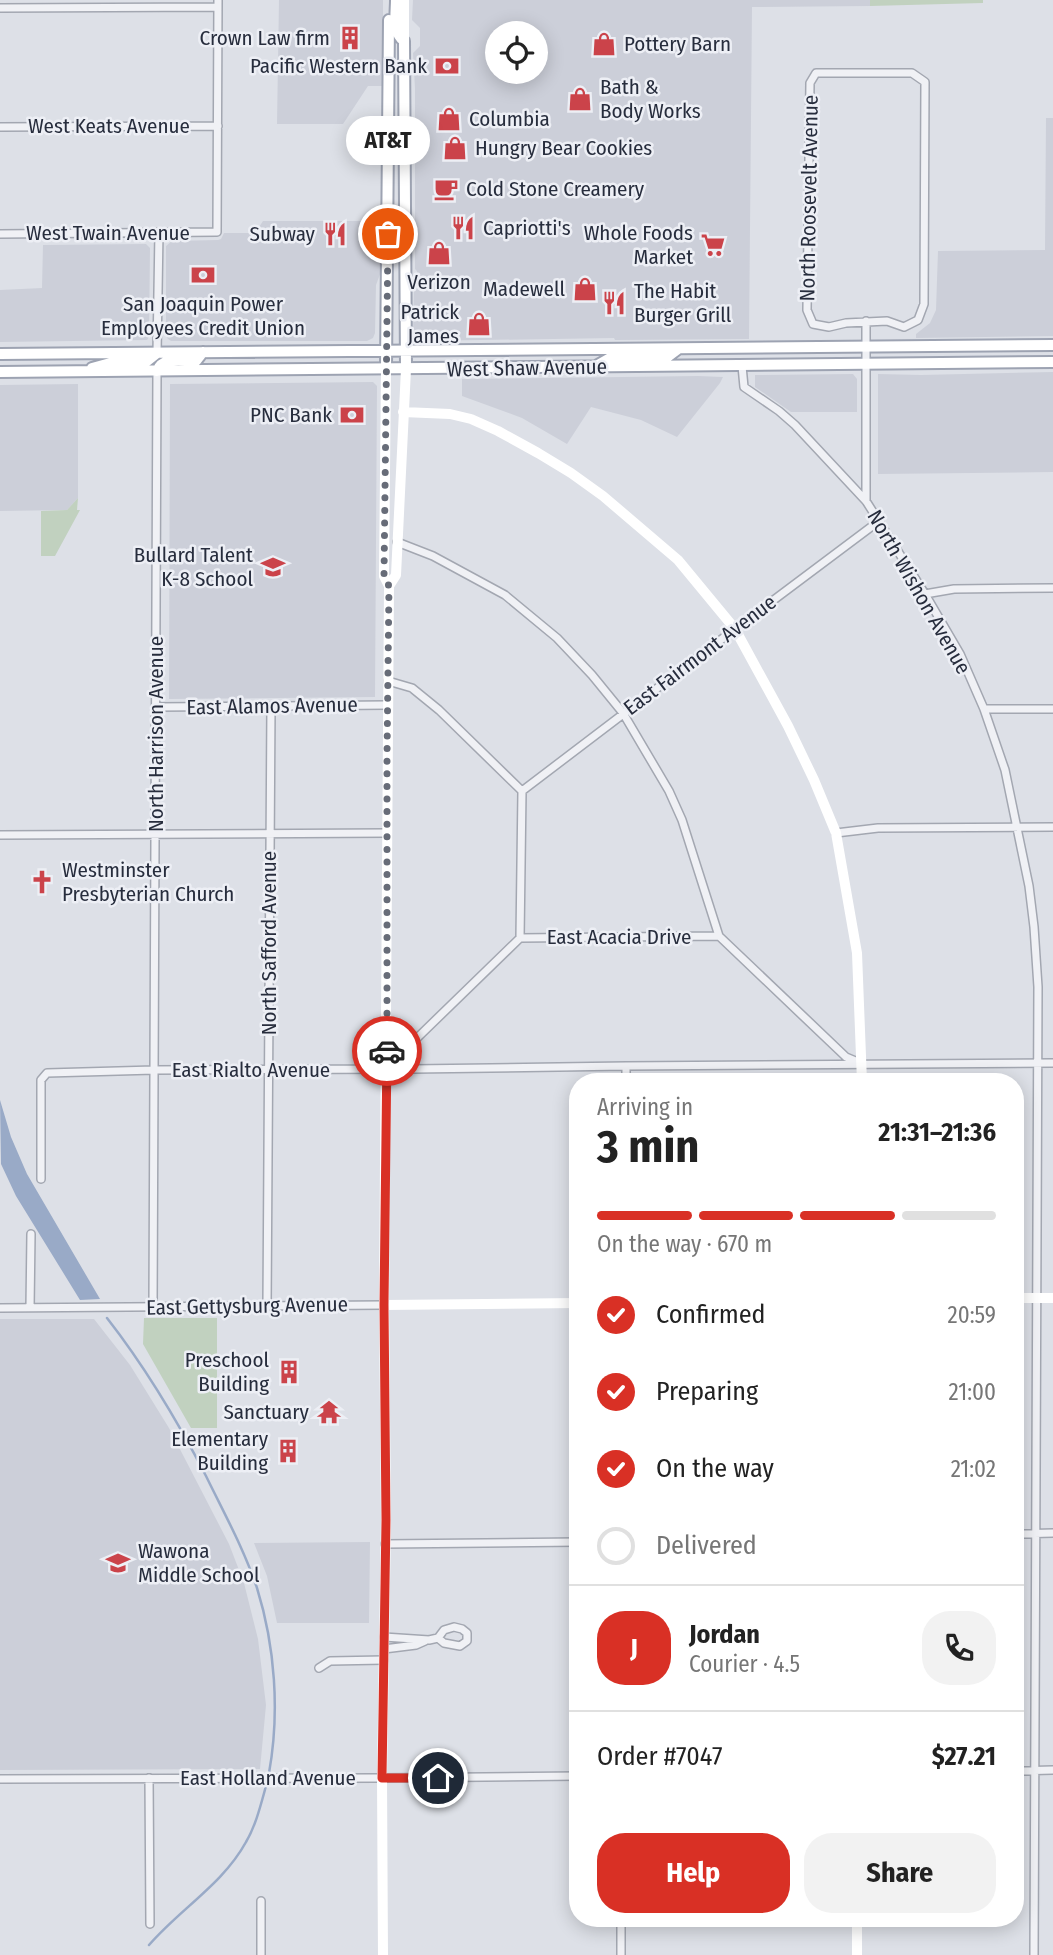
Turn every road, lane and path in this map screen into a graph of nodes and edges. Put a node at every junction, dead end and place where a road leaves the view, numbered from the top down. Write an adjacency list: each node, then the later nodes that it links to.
1 (389, 0): 15 (main road)
2 (396, 0): 6 (main road)
3 (404, 0): 6 (main road)
4 (218, 3): 5 (street); 7 (street)
5 (0, 8)
6 (404, 41): 16 (main road)
7 (218, 126): 8 (street, West Keats Avenue); 9 (street, West Twain Avenue)
8 (0, 127)
9 (159, 232): 10 (street, West Twain Avenue); 18 (street)
10 (0, 234)
11 (866, 321): 11 (street, North Roosevelt Avenue); 13 (street)
12 (1053, 345): 13 (main road, West Shaw Avenue)
13 (867, 347): 14 (main road, West Shaw Avenue); 21 (street)
14 (678, 349): 16 (main road, West Shaw Avenue); 23 (main road)
15 (387, 351): 16 (main road, West Shaw Avenue); 17 (main road, West Shaw Avenue); 24 (main road)
16 (406, 351): 25 (main road)
17 (203, 352): 18 (main road, West Shaw Avenue); 26 (main road)
18 (157, 353): 19 (main road, West Shaw Avenue); 28 (main road)
19 (0, 354)
20 (1053, 362): 21 (main road, West Shaw Avenue)
21 (866, 364): 22 (main road, West Shaw Avenue); 30 (street)
22 (742, 366): 23 (main road, West Shaw Avenue); 30 (street, North Wishon Avenue)
23 (593, 367): 25 (main road, West Shaw Avenue)
24 (386, 369): 25 (main road, West Shaw Avenue); 26 (main road, West Shaw Avenue); 33 (main road)
25 (406, 369): 29 (main road)
26 (157, 371): 28 (main road, West Shaw Avenue); 40 (street, North Harrison Avenue)
27 (0, 372): 28 (main road, West Shaw Avenue)
28 (79, 372)
29 (403, 412): 32 (main road); 36 (main road)
30 (866, 501): 31 (street, North Wishon Avenue)
31 (879, 522): 35 (street, North Wishon Avenue); 36 (street, East Fairmont Avenue)
32 (397, 542): 33 (main road); 43 (street)
33 (389, 586): 37 (main road)
34 (1053, 588): 35 (street)
35 (926, 594): 41 (street, North Wishon Avenue)
36 (735, 629): 43 (street, East Fairmont Avenue); 50 (main road)
37 (388, 681): 38 (main road); 44 (street)
38 (387, 705): 39 (street, East Alamos Avenue); 47 (main road)
39 (271, 706): 40 (street, East Alamos Avenue); 49 (street, North Safford Avenue)
40 (157, 707): 48 (street, North Harrison Avenue)
41 (984, 709): 42 (street); 45 (street, North Wishon Avenue)
42 (1053, 709)
43 (624, 713): 44 (street, East Fairmont Avenue); 52 (street)
44 (522, 791): 53 (street)
45 (1018, 827): 46 (street); 50 (street); 54 (street, North Wishon Avenue)
46 (1053, 827)
47 (387, 833): 49 (street); 59 (main road)
48 (155, 834): 49 (street); 51 (street); 61 (street, North Harrison Avenue)
49 (269, 834): 58 (street, North Safford Avenue)
50 (835, 834): 56 (main road)
51 (0, 835)
52 (719, 936): 53 (street, East Acacia Drive); 56 (street)
53 (520, 938): 60 (street)
54 (1038, 1063): 55 (street, East Rialto Avenue); 56 (street, East Rialto Avenue); 67 (street, North Wishon Avenue)
55 (1053, 1063)
56 (862, 1064): 57 (street, East Rialto Avenue); 63 (main road)
57 (626, 1066): 60 (street, East Rialto Avenue); 62 (street)
58 (268, 1069): 59 (street, East Rialto Avenue); 61 (street, East Rialto Avenue); 71 (street, North Safford Avenue)
59 (387, 1069): 60 (street, East Rialto Avenue); 70 (main road)
60 (413, 1069)
61 (154, 1070): 64 (street, East Rialto Avenue); 72 (street, North Harrison Avenue)
62 (626, 1073)
63 (862, 1073)
64 (41, 1178)
65 (31, 1234): 74 (street)
66 (1024, 1298): 67 (main road)
67 (1037, 1298): 68 (main road); 77 (street, North Wishon Avenue)
68 (1053, 1298)
69 (569, 1303): 70 (main road, East Gettysburg Avenue)
70 (384, 1305): 71 (street, East Gettysburg Avenue); 79 (main road)
71 (267, 1306): 72 (street, East Gettysburg Avenue)
72 (153, 1307): 74 (street, East Gettysburg Avenue)
73 (0, 1308): 74 (street, East Gettysburg Avenue)
74 (30, 1308)
75 (1053, 1533): 77 (street)
76 (1024, 1534): 77 (street)
77 (1036, 1534): 86 (street, North Wishon Avenue)
78 (569, 1542): 79 (street)
79 (385, 1544): 80 (main road)
80 (384, 1637): 82 (street); 83 (main road)
81 (438, 1639): 82 (street)
82 (429, 1640): 83 (street)
83 (384, 1655): 84 (street); 90 (main road)
84 (319, 1668)
85 (1024, 1770): 86 (street)
86 (1035, 1770): 87 (street); 100 (street, North Wishon Avenue)
87 (1053, 1770)
88 (569, 1776): 90 (street, East Holland Avenue)
89 (149, 1778): 90 (street, East Holland Avenue); 91 (street, East Holland Avenue); 93 (street)
90 (382, 1778): 97 (main road)
91 (0, 1779)
92 (261, 1901): 96 (street)
93 (150, 1924)
94 (621, 1927): 98 (street)
95 (857, 1927): 99 (main road)
96 (261, 1955)
97 (383, 1955)
98 (621, 1955)
99 (857, 1955)
100 (1034, 1955)

